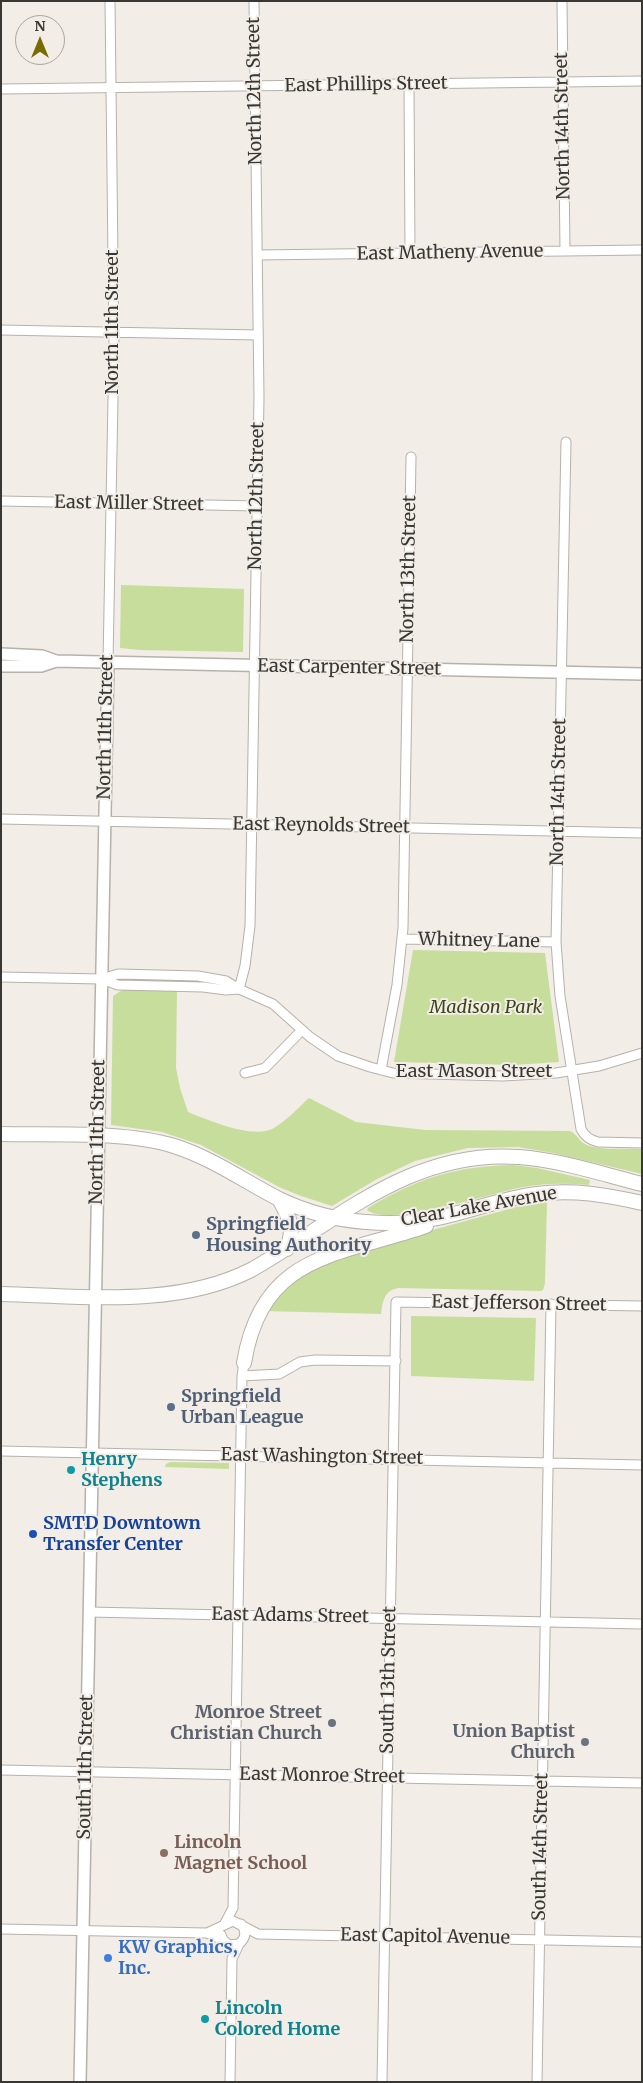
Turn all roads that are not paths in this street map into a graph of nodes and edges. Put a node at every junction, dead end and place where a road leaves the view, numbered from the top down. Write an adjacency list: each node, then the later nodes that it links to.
1 (110, 1): 8 (street, North 11th Street)
2 (254, 1): 7 (street, North 12th Street)
3 (562, 1): 5 (street, North 14th Street)
4 (642, 81): 5 (street, East Phillips Street)
5 (563, 83): 6 (street, East Phillips Street); 11 (street, North 14th Street)
6 (408, 85): 7 (street, East Phillips Street); 12 (street)
7 (255, 86): 8 (street, East Phillips Street); 13 (street, North 12th Street)
8 (111, 88): 9 (street, East Phillips Street); 15 (street, North 11th Street)
9 (1, 90)
10 (642, 250): 11 (street, East Matheny Avenue)
11 (565, 251): 12 (street, East Matheny Avenue)
12 (410, 253): 13 (street, East Matheny Avenue)
13 (257, 255): 16 (street, North 12th Street)
14 (1, 330): 15 (street)
15 (114, 332): 16 (street); 20 (street, North 11th Street)
16 (258, 334): 21 (street, North 12th Street)
17 (566, 442): 28 (street, North 14th Street)
18 (411, 457): 27 (street, North 13th Street)
19 (1, 501): 20 (street, East Miller Street)
20 (111, 504): 21 (street, East Miller Street); 24 (street, North 11th Street)
21 (258, 506): 25 (street, North 12th Street)
22 (1, 654): 23 (street, East Carpenter Street)
23 (56, 661): 24 (street, East Carpenter Street); 26 (street, East Carpenter Street)
24 (108, 662): 25 (street, East Carpenter Street); 31 (street, North 11th Street)
25 (255, 665): 27 (street, East Carpenter Street); 32 (street, North 12th Street)
26 (1, 666)
27 (407, 669): 28 (street, East Carpenter Street); 33 (street, North 13th Street)
28 (562, 673): 29 (street, East Carpenter Street); 34 (street, North 14th Street)
29 (642, 674)
30 (1, 819): 31 (street, East Reynolds Street)
31 (104, 821): 32 (street, East Reynolds Street); 39 (street, North 11th Street)
32 (252, 824): 33 (street, East Reynolds Street); 40 (street, North 12th Street)
33 (404, 828): 34 (street, East Reynolds Street); 36 (street, North 13th Street)
34 (559, 831): 35 (street, East Reynolds Street); 37 (street, North 14th Street)
35 (642, 833)
36 (402, 939): 37 (street, Whitney Lane); 43 (street, North 13th Street)
37 (556, 942): 44 (street, North 14th Street)
38 (1, 977): 39 (street, East Mason Street)
39 (101, 979): 40 (street, East Mason Street); 47 (street, North 11th Street)
40 (239, 989): 41 (street, East Mason Street)
41 (302, 1030): 43 (street, East Mason Street); 45 (street)
42 (642, 1054): 44 (street, East Mason Street)
43 (381, 1070): 44 (street, East Mason Street)
44 (572, 1071): 48 (street, North 14th Street)
45 (244, 1073)
46 (1, 1134): 47 (main road)
47 (98, 1137): 50 (main road); 56 (street, North 11th Street)
48 (642, 1143)
49 (642, 1184): 53 (main road, Clear Lake Avenue)
50 (280, 1199): 53 (main road); 54 (main road)
51 (642, 1203): 52 (main road, Clear Lake Avenue)
52 (474, 1208): 53 (main road, Clear Lake Avenue); 60 (main road)
53 (337, 1217): 54 (main road)
54 (287, 1249): 56 (main road)
55 (1, 1294): 56 (main road)
56 (96, 1296): 62 (street, North 11th Street)
57 (551, 1304): 58 (street, East Jefferson Street); 59 (street, East Jefferson Street); 65 (street)
58 (642, 1306)
59 (396, 1361): 60 (street); 64 (street)
60 (243, 1369): 63 (street)
61 (1, 1451): 62 (street, East Washington Street)
62 (92, 1453): 63 (street, East Washington Street); 67 (street, South 11th Street)
63 (242, 1456): 64 (street, East Washington Street); 68 (street)
64 (394, 1458): 65 (street, East Washington Street); 69 (street, South 13th Street)
65 (548, 1462): 66 (street, East Washington Street); 70 (street, South 14th Street)
66 (642, 1465)
67 (89, 1612): 68 (street, East Adams Street); 73 (street, South 11th Street)
68 (239, 1615): 69 (street, East Adams Street); 74 (street)
69 (391, 1618): 70 (street, East Adams Street); 75 (street, South 13th Street)
70 (545, 1622): 71 (street, East Adams Street); 76 (street, South 14th Street)
71 (642, 1624)
72 (1, 1770): 73 (street, East Monroe Street)
73 (86, 1771): 74 (street, East Monroe Street); 82 (street, South 11th Street)
74 (236, 1774): 75 (street, East Monroe Street); 78 (street)
75 (388, 1777): 76 (street, East Monroe Street); 85 (street, South 13th Street)
76 (543, 1780): 77 (street, East Monroe Street); 86 (street, South 14th Street)
77 (642, 1783)
78 (233, 1908): 79 (street); 80 (street)
79 (240, 1923): 80 (street); 84 (street, East Capitol Avenue); 89 (street)
80 (224, 1924): 83 (street); 87 (street)
81 (1, 1928): 82 (street)
82 (82, 1930): 83 (street); 91 (street, South 11th Street)
83 (207, 1933): 87 (street)
84 (258, 1934): 85 (street, East Capitol Avenue); 89 (street)
85 (384, 1936): 86 (street, East Capitol Avenue); 93 (street, South 13th Street)
86 (540, 1940): 88 (street, East Capitol Avenue); 94 (street, South 14th Street)
87 (224, 1942): 89 (street); 90 (street)
88 (642, 1942)
89 (240, 1943): 90 (street)
90 (232, 1959): 92 (street)
91 (80, 2082)
92 (230, 2082)
93 (382, 2082)
94 (537, 2082)

